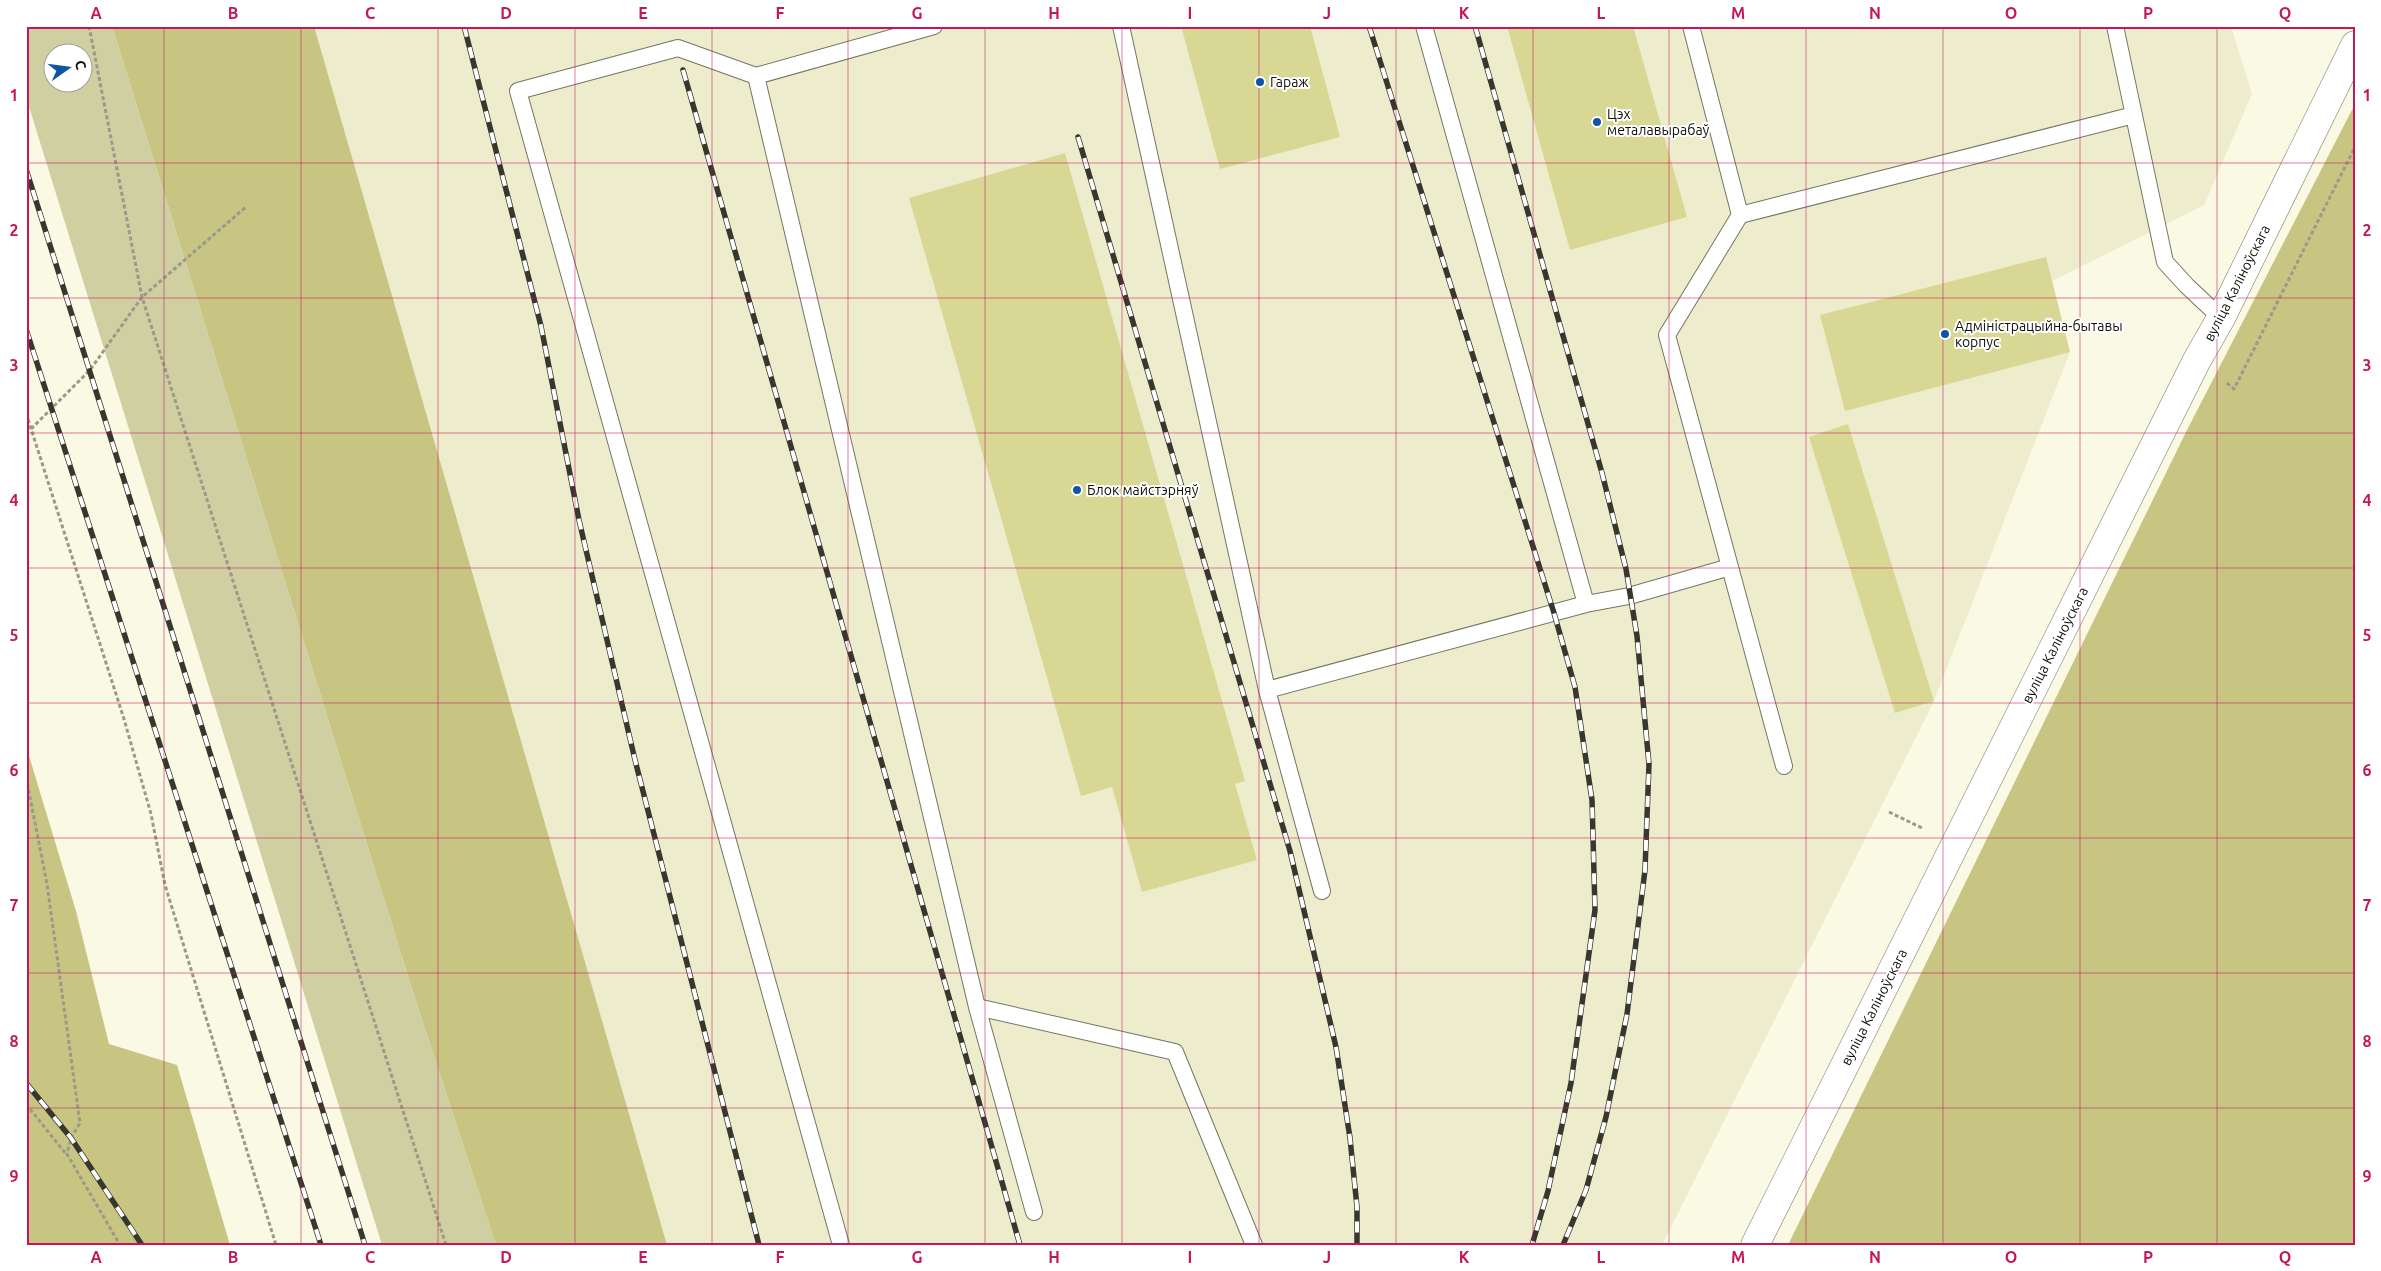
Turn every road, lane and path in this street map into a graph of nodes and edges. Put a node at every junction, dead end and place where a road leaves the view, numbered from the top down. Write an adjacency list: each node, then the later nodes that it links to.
1 (89, 26): 13 (path)
2 (934, 26): 8 (lane)
3 (1121, 26): 20 (lane)
4 (1424, 26): 19 (lane)
5 (1691, 26): 12 (lane)
6 (2116, 26): 9 (lane)
7 (2355, 45): 14 (street, вуліца Каліноўскага)
8 (756, 76): 24 (lane); 31 (lane)
9 (2134, 115): 12 (lane); 14 (lane)
10 (2355, 147): 15 (path)
11 (246, 206): 13 (path)
12 (1740, 215): 18 (lane)
13 (142, 297): 17 (path); 30 (path)
14 (2221, 318): 33 (street, вуліца Каліноўскага)
15 (2234, 389)
16 (26, 413): 17 (path)
17 (32, 429): 29 (path)
18 (1730, 567): 19 (lane); 21 (lane)
19 (1586, 604): 20 (lane)
20 (1268, 690): 23 (lane)
21 (1784, 766)
22 (26, 778): 26 (path)
23 (1322, 891)
24 (977, 1008): 27 (lane); 32 (lane)
25 (26, 1104): 26 (path)
26 (67, 1154): 28 (path)
27 (1034, 1212)
28 (120, 1245)
29 (276, 1245)
30 (446, 1245)
31 (841, 1245)
32 (1254, 1245)
33 (1755, 1245)

